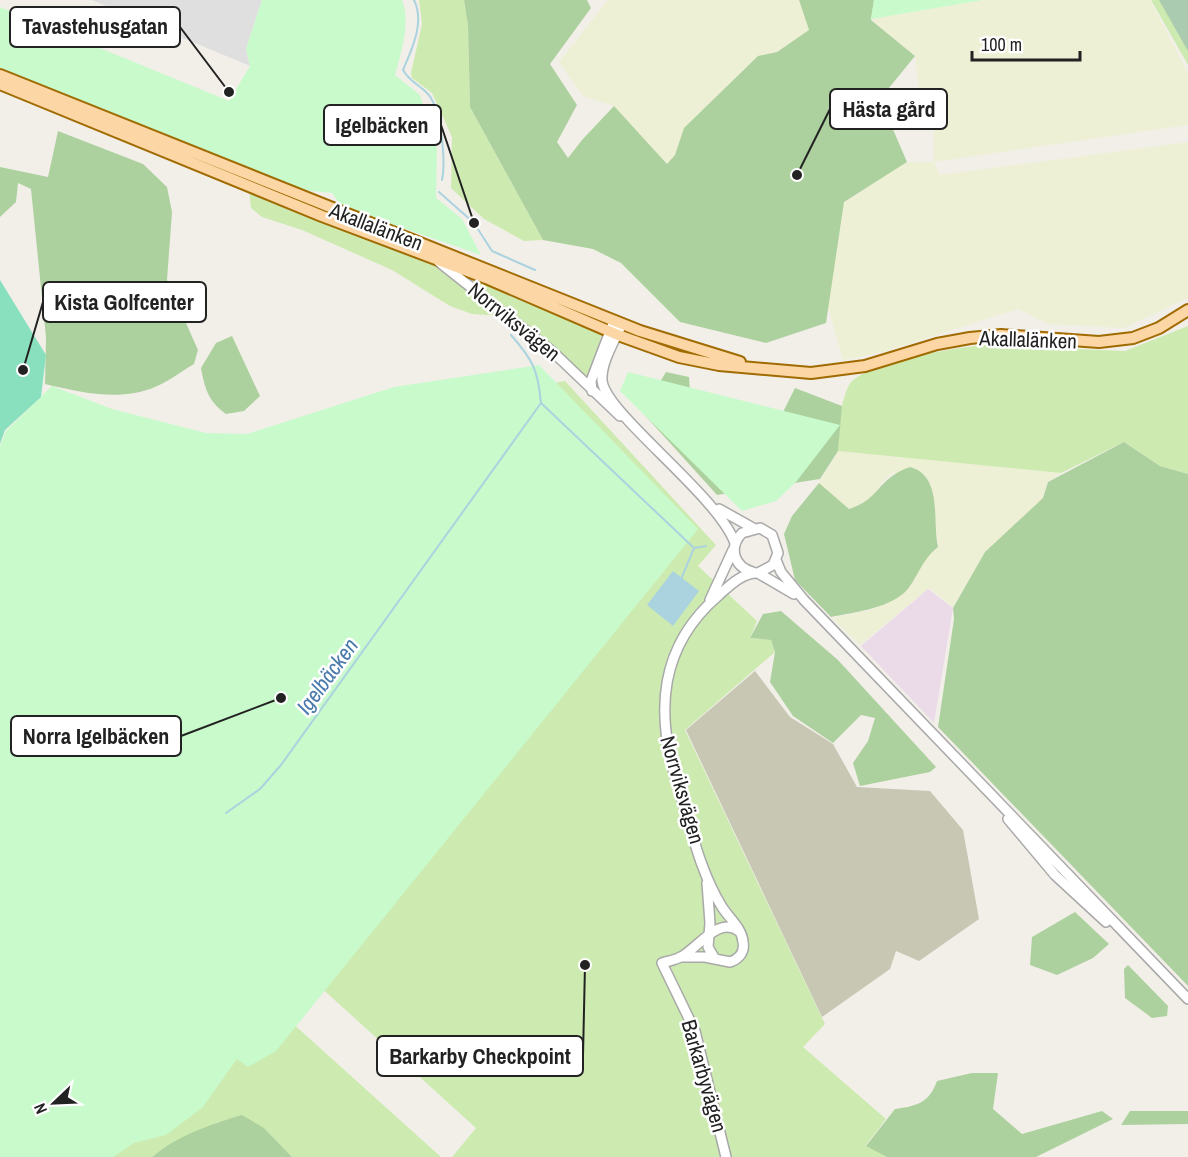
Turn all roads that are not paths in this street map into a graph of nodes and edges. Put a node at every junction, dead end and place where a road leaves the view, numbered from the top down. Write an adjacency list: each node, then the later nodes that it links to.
1 (0, 75): 5 (main road, Akallalänken)
2 (0, 84): 3 (main road, Akallalänken)
3 (432, 257): 6 (main road, Akallalänken); 8 (street, Norrviksvägen)
4 (1188, 310): 7 (main road, Akallalänken)
5 (618, 322): 6 (street, Norrviksvägen); 7 (main road, Akallalänken)
6 (614, 333): 7 (main road, Akallalänken); 8 (street, Norrviksvägen); 9 (street, Norrviksvägen)
7 (757, 367)
8 (592, 391): 9 (street, Norrviksvägen)
9 (637, 428): 10 (street, Norrviksvägen)
10 (713, 505): 11 (street, Norrviksvägen); 12 (street, Norrviksvägen)
11 (753, 528): 12 (street); 13 (street)
12 (735, 545): 14 (street); 16 (street, Norrviksvägen)
13 (776, 560): 14 (street); 15 (street)
14 (755, 572): 15 (street); 16 (street, Norrviksvägen)
15 (804, 600): 17 (street)
16 (708, 605): 18 (street, Norrviksvägen)
17 (968, 771): 23 (street); 23 (street)
18 (707, 878): 19 (street, Norrviksvägen); 20 (street, Norrviksvägen)
19 (741, 933): 20 (street); 22 (street)
20 (710, 935): 21 (street); 22 (street, Norrviksvägen)
21 (680, 957): 22 (street); 25 (street, Barkarbyvägen)
22 (716, 960)
23 (1157, 967): 24 (street)
24 (1188, 999)
25 (726, 1157)

